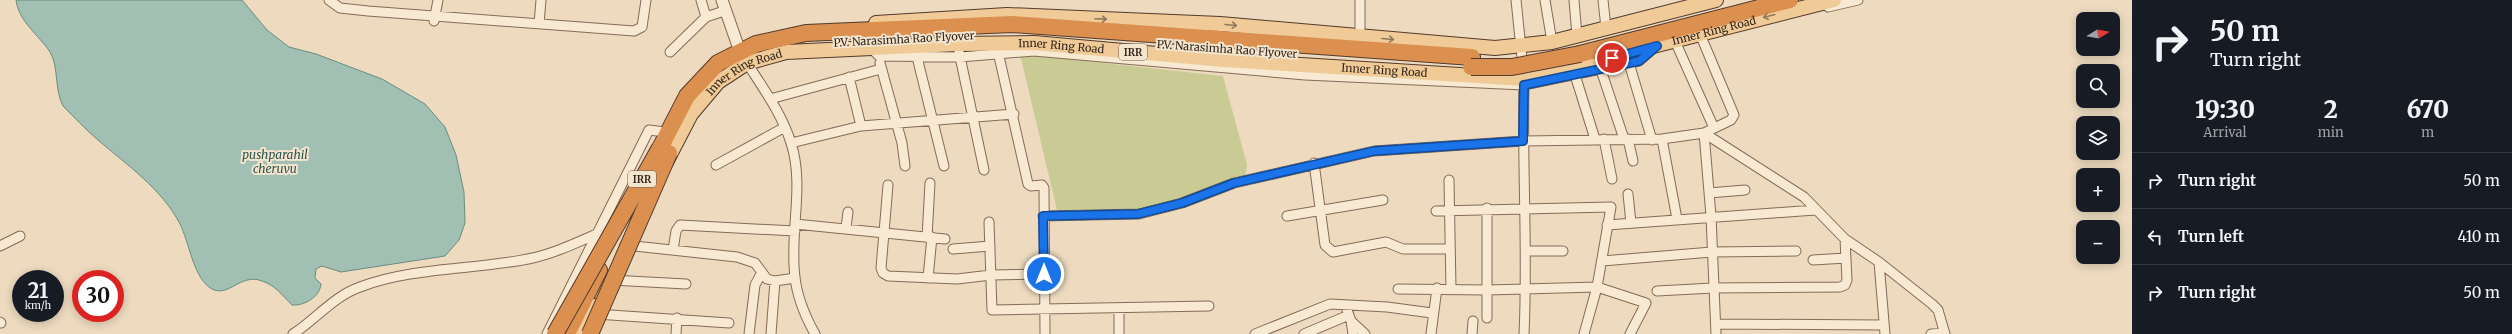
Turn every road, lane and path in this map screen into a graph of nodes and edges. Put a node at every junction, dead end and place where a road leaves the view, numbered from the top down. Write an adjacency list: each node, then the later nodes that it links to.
1 (329, 0): 18 (street)
2 (438, 0): 18 (street)
3 (541, 0): 21 (street)
4 (646, 0): 23 (street)
5 (701, 0): 19 (street)
6 (1360, 0): 26 (street)
7 (1516, 0): 32 (street)
8 (1545, 0): 29 (street)
9 (1574, 0): 27 (street)
10 (1603, 0): 22 (street)
11 (1716, 0): 16 (main road, Inner Ring Road / IRR)
12 (1750, 0): 61 (highway, P.V. Narasimha Rao Flyover)
13 (1834, 0): 17 (main road, Inner Ring Road / IRR)
14 (1858, 0): 17 (street)
15 (724, 4): 19 (street); 30 (street)
16 (1674, 5): 22 (main road, Inner Ring Road / IRR)
17 (1788, 6): 24 (main road, Inner Ring Road / IRR, one-way to 24); 61 (highway, P.V. Narasimha Rao Flyover, bridge)
18 (436, 17): 20 (street); 21 (street)
19 (706, 17): 34 (street)
20 (400, 19)
21 (539, 24): 23 (street)
22 (1606, 28): 27 (main road, Inner Ring Road / IRR)
23 (634, 31): 25 (street)
24 (1700, 34): 28 (main road, Inner Ring Road / IRR); 52 (street)
25 (604, 35)
26 (1360, 36): 30 (main road, Inner Ring Road / IRR, one-way to 26); 32 (main road, Inner Ring Road / IRR, one-way to 32)
27 (1577, 36): 29 (main road, Inner Ring Road / IRR)
28 (1676, 41): 31 (main road, Inner Ring Road / IRR); 52 (street)
29 (1552, 42): 32 (main road, Inner Ring Road / IRR)
30 (740, 45): 53 (main road, Inner Ring Road / IRR)
31 (1657, 46): 39 (street); 44 (main road, Inner Ring Road / IRR)
32 (1521, 47): 44 (street)
33 (959, 50): 35 (main road, Inner Ring Road / IRR); 36 (street); 37 (street); 44 (main road, Inner Ring Road / IRR); 47 (street)
34 (670, 52)
35 (875, 52): 37 (street); 38 (main road, Inner Ring Road / IRR); 40 (street)
36 (998, 52): 44 (street); 46 (street)
37 (917, 57): 48 (street)
38 (747, 63): 45 (street); 98 (main road, Inner Ring Road / IRR)
39 (1629, 63): 41 (street); 58 (street)
40 (881, 69): 43 (street); 49 (street)
41 (1601, 70): 42 (street); 56 (street)
42 (1575, 75): 44 (street); 55 (street)
43 (849, 77): 45 (street); 50 (street)
44 (1524, 82): 59 (street)
45 (770, 99): 51 (street)
46 (1014, 114): 47 (street); 83 (street)
47 (975, 119): 48 (street); 67 (street)
48 (934, 121): 49 (street); 66 (street)
49 (897, 124): 50 (street); 65 (street)
50 (861, 126): 60 (street)
51 (784, 127): 60 (street); 64 (street)
52 (1714, 128): 54 (street)
53 (665, 132): 92 (street); 147 (main road, Inner Ring Road / IRR)
54 (1704, 133): 57 (street); 73 (street); 80 (street)
55 (1599, 139): 56 (street); 59 (street); 68 (street)
56 (1626, 139): 58 (street); 62 (street)
57 (1662, 139): 58 (street); 86 (street)
58 (1652, 140)
59 (1523, 141): 63 (street); 76 (street)
60 (792, 143): 90 (street)
61 (664, 151): 146 (highway, bridge); 147 (highway, P.V. Narasimha Rao Flyover, bridge); 148 (highway, P.V. Narasimha Rao Flyover, bridge); 149 (highway, bridge)
62 (1633, 161)
63 (1314, 163): 78 (street); 83 (street)
64 (716, 165)
65 (905, 166)
66 (944, 166)
67 (984, 170)
68 (1612, 179)
69 (1449, 180): 79 (street)
70 (930, 184): 95 (street)
71 (888, 185): 93 (street)
72 (1745, 190): 73 (street)
73 (1709, 193): 85 (street)
74 (1628, 194): 88 (street)
75 (1383, 200): 78 (street)
76 (1525, 207): 77 (street); 89 (street); 104 (street)
77 (1487, 208): 79 (street); 126 (street)
78 (1321, 210): 84 (street); 102 (street)
79 (1449, 210): 81 (street); 102 (street)
80 (1815, 210): 85 (street); 97 (street)
81 (1436, 211)
82 (848, 212): 91 (street)
83 (1043, 216): 113 (street)
84 (1287, 216)
85 (1711, 216): 86 (street); 106 (street)
86 (1677, 219): 88 (street)
87 (989, 222): 100 (street)
88 (1631, 223): 89 (street)
89 (1607, 225): 109 (street)
90 (795, 227): 91 (street); 103 (street); 115 (street)
91 (846, 228): 93 (street)
92 (599, 232): 144 (street); 145 (street)
93 (884, 232): 95 (street); 116 (street)
94 (20, 236): 99 (street)
95 (930, 237): 96 (street); 116 (street)
96 (945, 239)
97 (1845, 239): 108 (street); 111 (street)
98 (625, 245): 103 (street); 117 (main road, Inner Ring Road / IRR)
99 (0, 246)
100 (990, 246): 101 (street); 114 (street)
101 (953, 249)
102 (1449, 249): 124 (street)
103 (673, 250): 112 (street)
104 (1526, 251): 105 (street); 125 (street)
105 (1563, 251)
106 (1712, 252): 107 (street); 109 (street); 122 (street)
107 (1796, 252)
108 (1846, 258): 110 (street); 122 (street)
109 (1602, 260): 120 (street)
110 (1813, 260)
111 (1880, 262): 141 (street); 143 (street)
112 (762, 272): 118 (street); 151 (street)
113 (1044, 274): 114 (street); 131 (street)
114 (991, 275): 116 (street); 131 (street)
115 (795, 278): 118 (street); 153 (street)
116 (928, 278)
117 (607, 280): 119 (street); 132 (main road, Inner Ring Road / IRR)
118 (775, 281): 152 (street)
119 (686, 284)
120 (1598, 287): 125 (street); 163 (street); 164 (street)
121 (1437, 288): 123 (street); 124 (street); 133 (street)
122 (1713, 288): 127 (street); 139 (street)
123 (1398, 289)
124 (1451, 289): 126 (street)
125 (1526, 289): 126 (street); 162 (street)
126 (1486, 290): 136 (street)
127 (1657, 291)
128 (1344, 304): 133 (street); 135 (street); 142 (street)
129 (1209, 306): 130 (street)
130 (1119, 308): 131 (street); 155 (street)
131 (1044, 309): 154 (street)
132 (590, 314): 134 (street); 148 (main road, Inner Ring Road / IRR)
133 (1432, 314): 160 (street)
134 (677, 318): 138 (street); 150 (street)
135 (1350, 318): 157 (street); 158 (street); 159 (street)
136 (1487, 318)
137 (1473, 321): 161 (street)
138 (729, 323)
139 (1716, 324): 140 (street); 165 (street)
140 (1856, 330): 141 (street)
141 (1885, 330)
142 (1271, 331): 156 (street)
143 (1945, 333): 166 (street)
144 (293, 334)
145 (547, 334)
146 (555, 334)
147 (566, 334)
148 (580, 334)
149 (590, 334)
150 (676, 334)
151 (749, 334)
152 (771, 334)
153 (815, 334)
154 (1045, 334)
155 (1119, 334)
156 (1255, 334)
157 (1304, 334)
158 (1353, 334)
159 (1365, 334)
160 (1430, 334)
161 (1472, 334)
162 (1524, 334)
163 (1584, 334)
164 (1630, 334)
165 (1716, 334)
166 (1931, 334)

